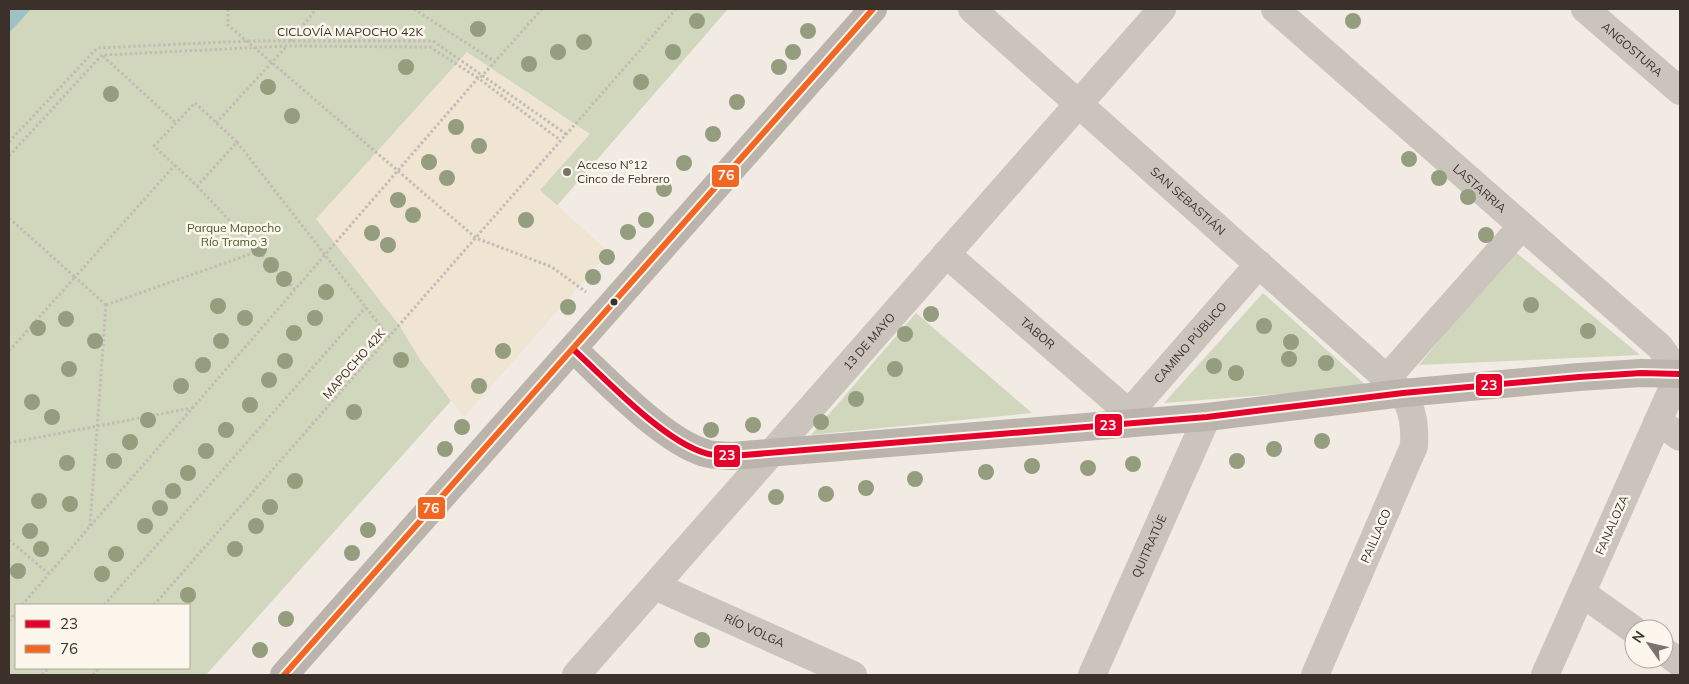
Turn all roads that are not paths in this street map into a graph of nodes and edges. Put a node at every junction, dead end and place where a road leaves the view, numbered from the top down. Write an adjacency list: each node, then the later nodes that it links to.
1 (873, 9): 11 (street)
2 (972, 9): 7 (street, SAN SEBASTIÁN)
3 (1162, 9): 7 (street, 13 DE MAYO)
4 (1275, 9): 8 (street, LASTARRIA)
5 (1585, 9): 6 (street, ANGOSTURA)
6 (1680, 91)
7 (1079, 104): 9 (street, 13 DE MAYO); 10 (street, SAN SEBASTIÁN)
8 (1522, 226): 12 (street, LASTARRIA); 13 (street)
9 (946, 254): 15 (street, TABOR); 18 (street, 13 DE MAYO)
10 (1258, 264): 13 (street, SAN SEBASTIÁN); 15 (street, CAMINO PÚBLICO)
11 (573, 349): 18 (street); 22 (street)
12 (1680, 374): 13 (street); 16 (street, FANALOZA)
13 (1395, 386): 14 (street); 26 (street, PAILLACO)
14 (1207, 417): 15 (street); 25 (street, QUITRATÚE)
15 (1127, 419): 18 (street)
16 (1658, 421): 17 (street); 20 (street, FANALOZA)
17 (1680, 437)
18 (770, 454): 19 (street, 13 DE MAYO)
19 (655, 586): 23 (street, 13 DE MAYO); 24 (street, RÍO VOLGA)
20 (1582, 593): 21 (street); 27 (street, FANALOZA)
21 (1624, 623)
22 (284, 675)
23 (576, 675)
24 (853, 675)
25 (1092, 675)
26 (1315, 675)
27 (1545, 675)

